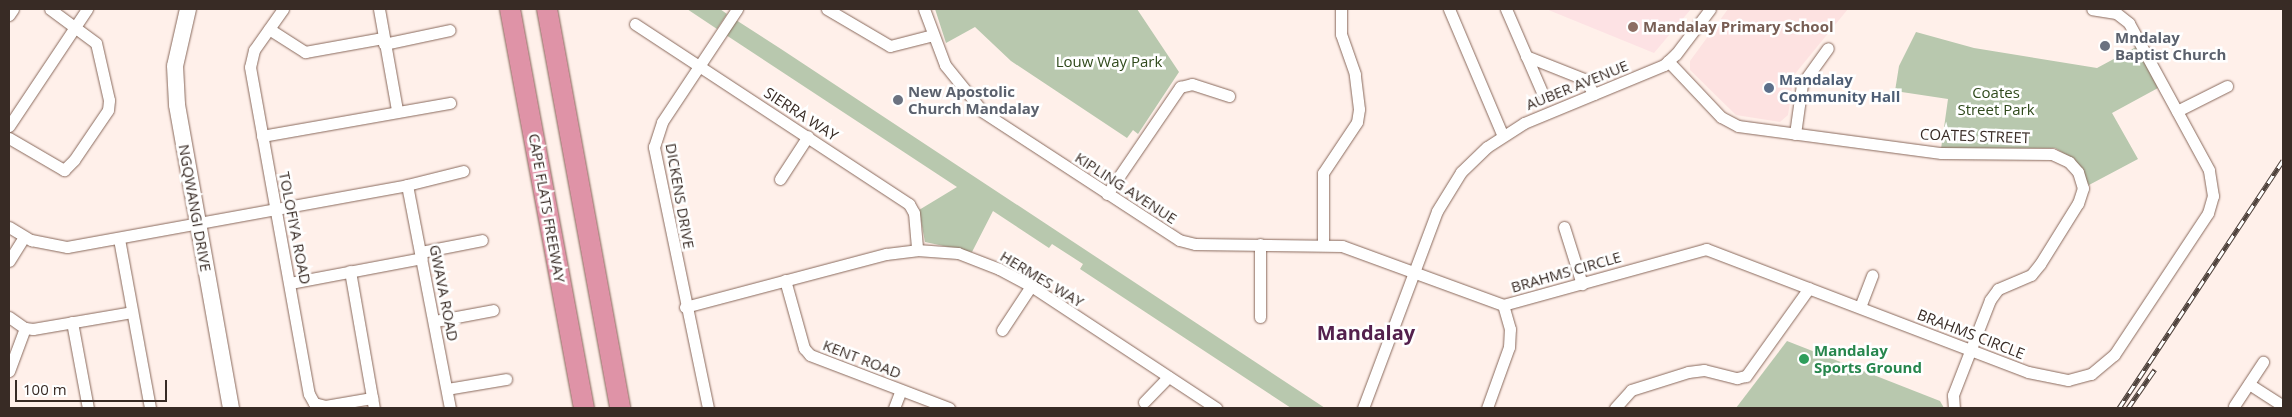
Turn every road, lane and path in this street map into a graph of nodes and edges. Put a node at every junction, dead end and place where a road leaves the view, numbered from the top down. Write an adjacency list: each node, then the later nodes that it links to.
1 (13, 9): 17 (street)
2 (50, 9): 19 (street)
3 (87, 9): 19 (street)
4 (187, 9): 46 (street, NGQWANGI DRIVE)
5 (283, 9): 20 (street, TOLOFIYA ROAD)
6 (379, 9): 23 (street)
7 (510, 9): 92 (highway, CAPE FLATS FREEWAY)
8 (548, 9): 93 (highway)
9 (737, 9): 27 (street, DICKENS DRIVE)
10 (827, 9): 22 (street)
11 (924, 9): 22 (street, KIPLING AVENUE)
12 (1341, 9): 52 (street)
13 (1449, 9): 39 (street)
14 (1506, 9): 25 (street)
15 (1710, 9): 26 (street, AUBER AVENUE)
16 (2092, 9): 34 (street, BRAHMS CIRCLE)
17 (9, 15)
18 (636, 24): 27 (street, SIERRA WAY)
19 (76, 26): 35 (street); 40 (street)
20 (269, 29): 23 (street); 37 (street, TOLOFIYA ROAD)
21 (450, 30): 23 (street)
22 (933, 35): 44 (street, KIPLING AVENUE)
23 (384, 41): 33 (street)
24 (1828, 48): 36 (street)
25 (1526, 56): 29 (street); 30 (street)
26 (1668, 61): 30 (street, AUBER AVENUE); 36 (street, COATES STREET)
27 (699, 66): 38 (street, SIERRA WAY); 66 (street, DICKENS DRIVE)
28 (2227, 86): 34 (street)
29 (1542, 92)
30 (1594, 94): 39 (street, AUBER AVENUE)
31 (1229, 96): 44 (street)
32 (450, 103): 33 (street)
33 (397, 110): 37 (street)
34 (2177, 111): 76 (street, BRAHMS CIRCLE)
35 (9, 126)
36 (1795, 134): 76 (street, COATES STREET)
37 (262, 136): 45 (street, TOLOFIYA ROAD)
38 (808, 136): 42 (street); 54 (street, SIERRA WAY)
39 (1503, 136): 58 (street, AUBER AVENUE)
40 (9, 138)
41 (463, 171): 43 (street)
42 (780, 179)
43 (407, 185): 45 (street); 55 (street, GWAVA ROAD)
44 (1107, 194): 53 (street, KIPLING AVENUE)
45 (275, 209): 46 (street); 61 (street, TOLOFIYA ROAD)
46 (198, 222): 50 (street); 90 (street, NGQWANGI DRIVE)
47 (9, 227): 49 (street)
48 (1564, 228): 62 (street)
49 (24, 237): 50 (street); 56 (street)
50 (118, 239): 69 (street)
51 (482, 240): 55 (street)
52 (1323, 243): 53 (street, KIPLING AVENUE); 58 (street, KIPLING AVENUE)
53 (1260, 244): 71 (street)
54 (917, 250): 60 (street, HERMES WAY); 63 (street, HERMES WAY)
55 (421, 255): 57 (street); 72 (street, GWAVA ROAD)
56 (9, 261)
57 (350, 272): 61 (street); 85 (street)
58 (1413, 272): 65 (street, BRAHMS CIRCLE); 98 (street, AUBER AVENUE)
59 (1872, 274): 67 (street)
60 (785, 280): 66 (street, HERMES WAY); 83 (street, KENT ROAD)
61 (290, 283): 85 (street, TOLOFIYA ROAD)
62 (1582, 284): 64 (street, BRAHMS CIRCLE); 65 (street, BRAHMS CIRCLE)
63 (1031, 286): 75 (street); 79 (street, HERMES WAY)
64 (1809, 288): 67 (street, BRAHMS CIRCLE); 100 (street)
65 (1504, 305): 99 (street)
66 (685, 307): 94 (street, DICKENS DRIVE)
67 (1860, 307): 76 (street, BRAHMS CIRCLE)
68 (493, 310): 72 (street)
69 (132, 312): 73 (street); 89 (street)
70 (9, 317): 74 (street)
71 (1260, 317)
72 (435, 321): 82 (street, GWAVA ROAD)
73 (72, 322): 74 (street); 88 (street)
74 (25, 328): 78 (street)
75 (1002, 330)
76 (1970, 350): 101 (street, COATES STREET)
77 (2263, 362): 81 (street)
78 (9, 371)
79 (1168, 377): 84 (street); 97 (street, HERMES WAY)
80 (506, 379): 82 (street)
81 (2249, 384): 86 (street); 87 (street)
82 (447, 389): 91 (street, GWAVA ROAD)
83 (901, 390): 95 (street); 96 (street, KENT ROAD)
84 (1144, 402)
85 (373, 403)
86 (2234, 406)
87 (2283, 406)
88 (88, 408)
89 (150, 408)
90 (231, 408)
91 (450, 408)
92 (584, 408)
93 (620, 408)
94 (708, 408)
95 (894, 408)
96 (949, 408)
97 (1216, 408)
98 (1362, 408)
99 (1487, 408)
100 (1615, 408)
101 (1954, 408)

